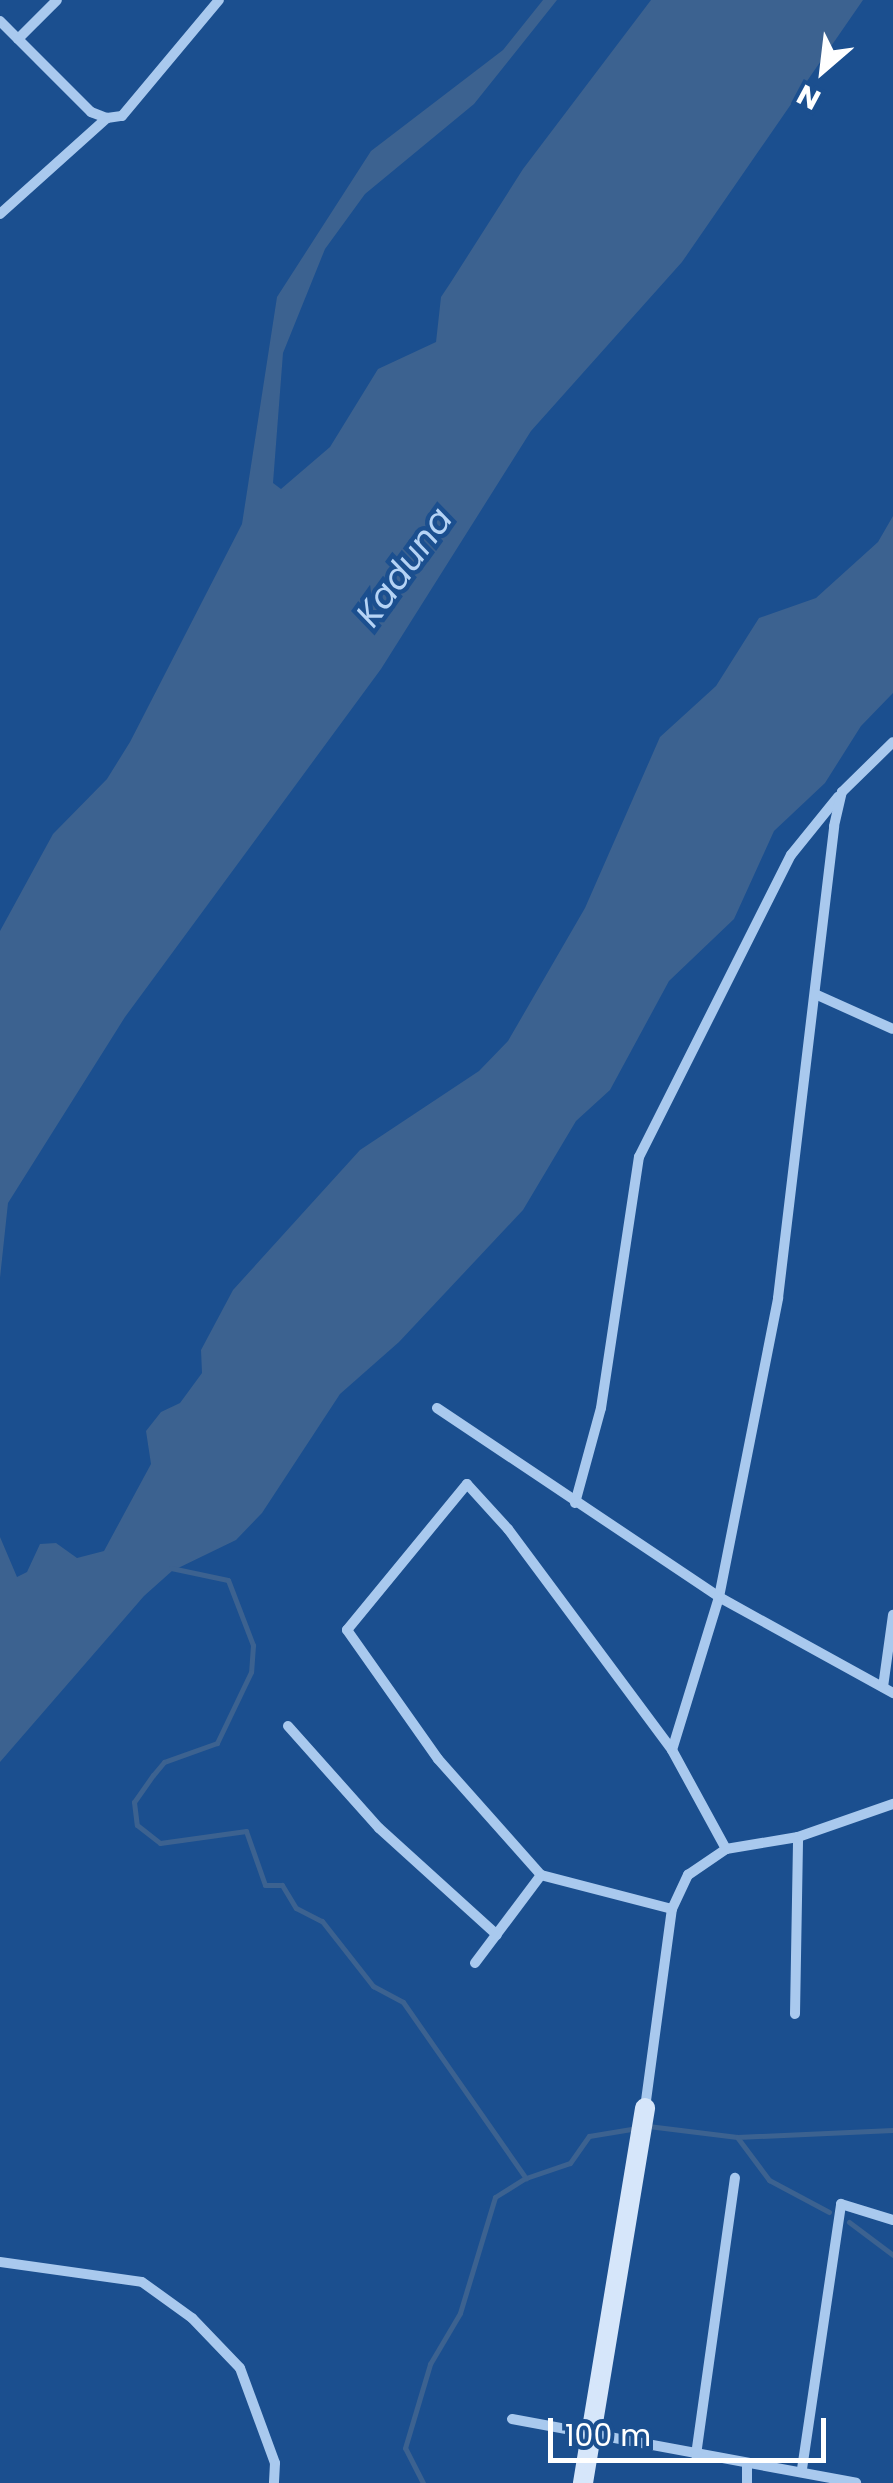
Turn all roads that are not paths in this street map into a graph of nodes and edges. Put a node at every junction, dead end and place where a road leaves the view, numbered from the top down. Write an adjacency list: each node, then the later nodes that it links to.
1 (57, 0): 4 (street)
2 (219, 0): 5 (street)
3 (0, 21): 4 (street)
4 (18, 40): 5 (street)
5 (106, 118): 6 (street)
6 (0, 214)
7 (893, 742): 8 (street)
8 (842, 792): 9 (street); 12 (street)
9 (816, 994): 10 (street); 13 (street)
10 (893, 1029)
11 (438, 1408): 12 (street)
12 (574, 1503): 13 (street)
13 (719, 1597): 15 (street); 17 (street)
14 (893, 1615): 15 (street)
15 (888, 1690)
16 (288, 1726): 23 (street)
17 (672, 1750): 20 (street); 21 (street)
18 (893, 1804): 19 (street)
19 (798, 1837): 20 (street); 25 (street)
20 (726, 1849): 22 (street)
21 (541, 1875): 22 (street); 23 (street)
22 (672, 1909): 26 (street)
23 (497, 1935): 24 (street)
24 (476, 1964)
25 (795, 2014)
26 (645, 2108): 31 (street)
27 (735, 2178): 32 (street)
28 (893, 2220): 34 (street)
29 (0, 2262): 35 (street)
30 (512, 2420): 31 (street)
31 (591, 2438): 32 (street); 36 (street)
32 (696, 2455): 33 (street)
33 (747, 2462): 34 (street); 37 (street)
34 (802, 2470): 38 (street)
35 (274, 2483)
36 (583, 2483)
37 (747, 2483)
38 (856, 2483)

